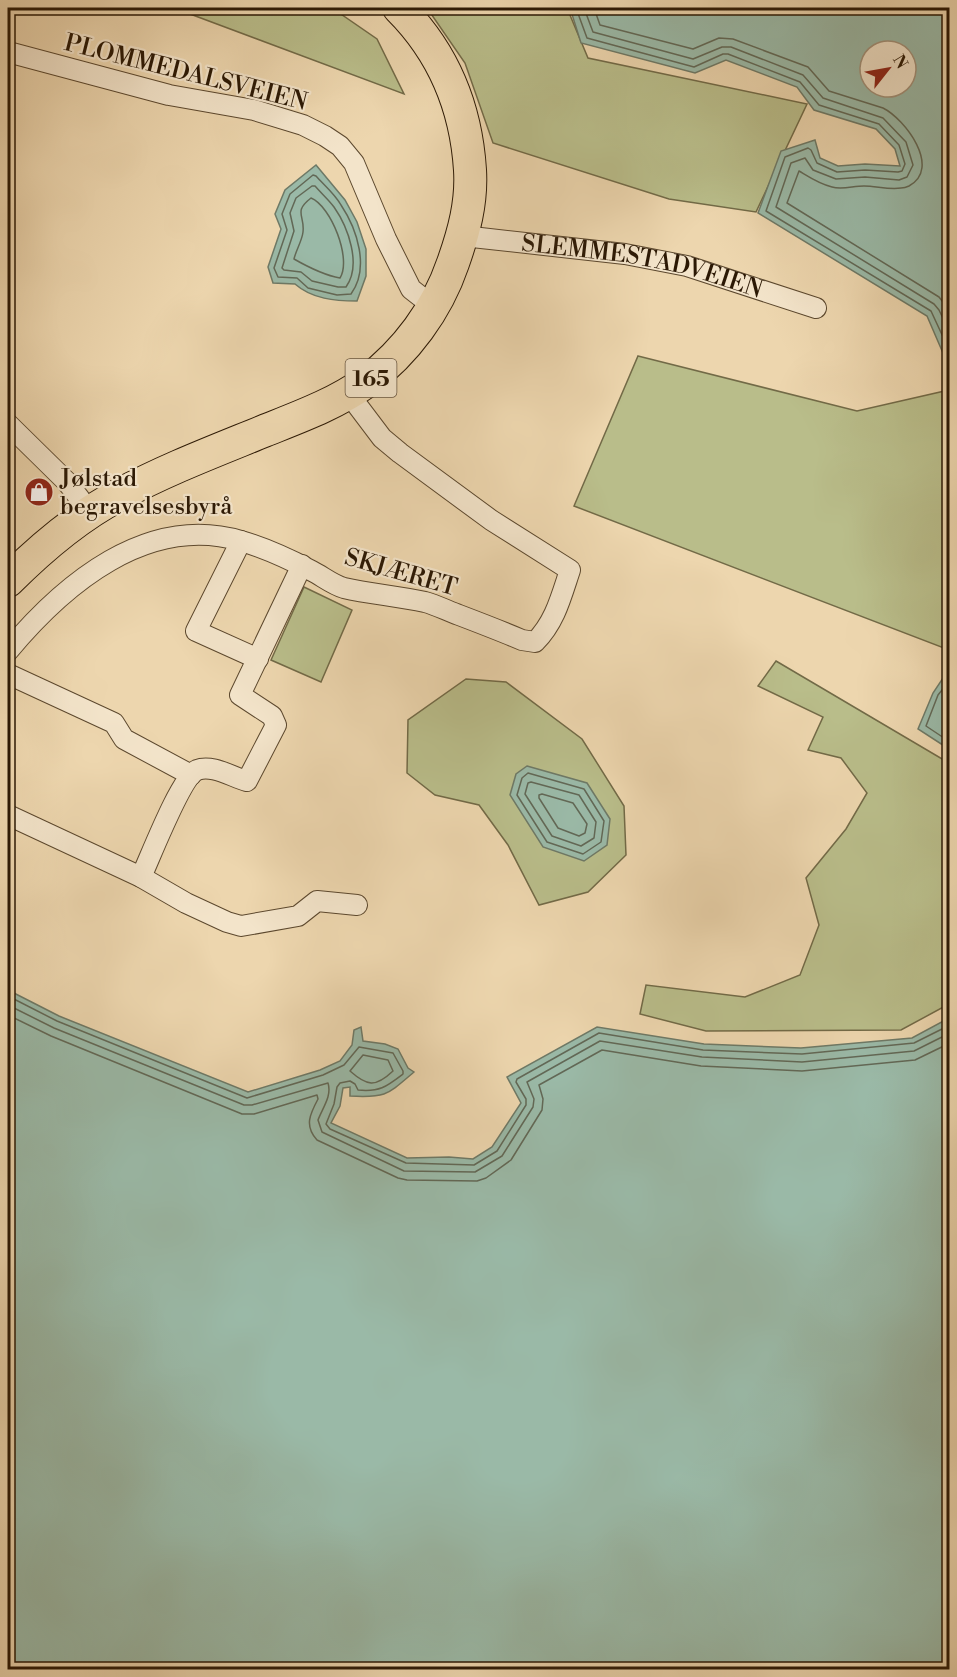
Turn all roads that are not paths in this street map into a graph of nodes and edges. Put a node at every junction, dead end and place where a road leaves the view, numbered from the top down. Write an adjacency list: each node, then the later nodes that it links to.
1 (399, 8): 3 (main road, 165)
2 (8, 52): 4 (street, PLOMMEDALSVEIEN)
3 (463, 236): 4 (main road, 165); 5 (street, SLEMMESTADVEIEN)
4 (434, 307): 6 (main road, 165)
5 (816, 308)
6 (348, 393): 8 (main road, 165); 10 (street, SKJÆRET)
7 (8, 424): 8 (street)
8 (90, 512): 11 (main road, 165)
9 (241, 541): 10 (street, SKJÆRET); 12 (street, SKJÆRET); 13 (street)
10 (302, 566): 13 (street)
11 (8, 580)
12 (8, 651)
13 (258, 658): 15 (street)
14 (8, 674): 15 (street)
15 (192, 775): 17 (street)
16 (8, 815): 17 (street)
17 (141, 877): 18 (street)
18 (357, 905)

